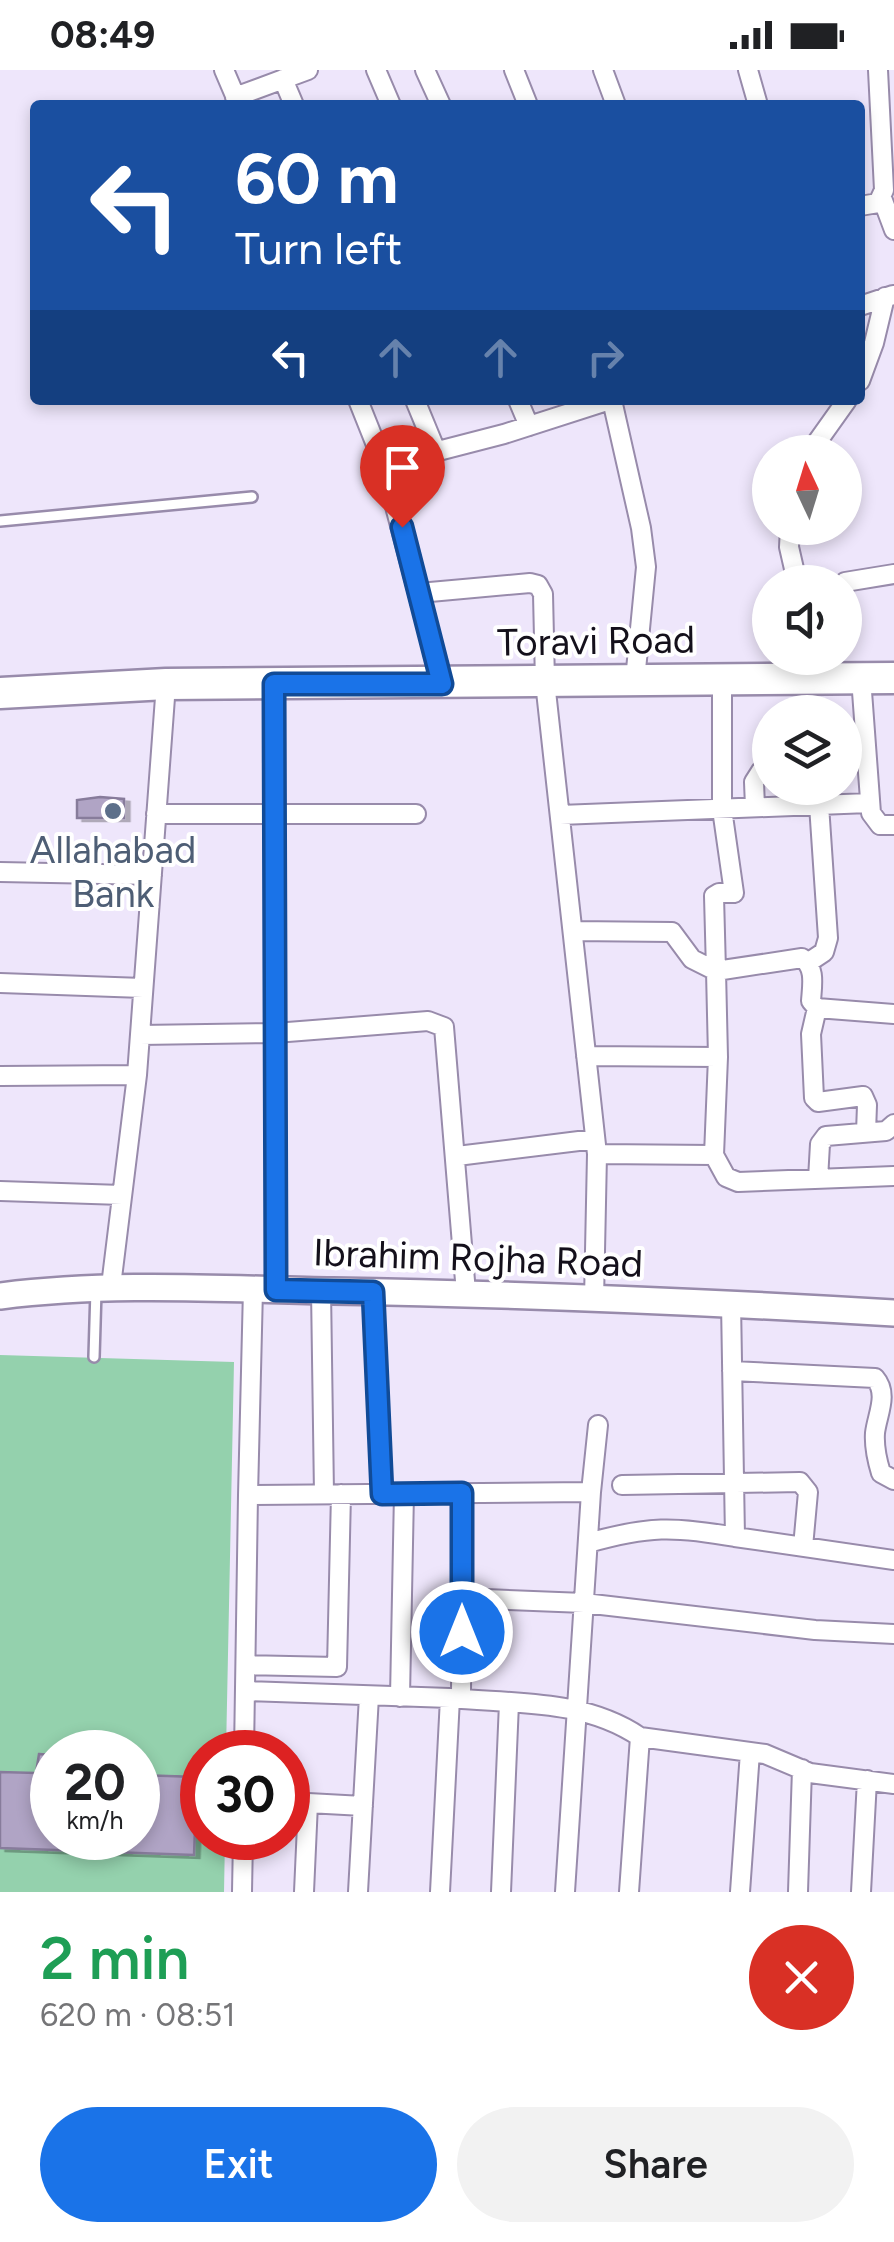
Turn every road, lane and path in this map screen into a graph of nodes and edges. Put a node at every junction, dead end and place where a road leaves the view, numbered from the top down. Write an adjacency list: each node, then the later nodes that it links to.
1 (224, 70): 10 (street)
2 (308, 70): 9 (street)
3 (376, 70): 13 (street)
4 (424, 70): 14 (street)
5 (514, 70): 15 (street)
6 (603, 70): 16 (street)
7 (878, 70): 18 (street)
8 (751, 71): 17 (street)
9 (283, 79): 11 (street); 12 (street)
10 (237, 100)
11 (239, 100)
12 (292, 100)
13 (389, 100)
14 (439, 100)
15 (526, 100)
16 (614, 100)
17 (757, 100)
18 (882, 198): 19 (street); 20 (street)
19 (865, 205)
20 (894, 230)
21 (889, 296): 22 (street); 23 (street)
22 (865, 304)
23 (865, 368)
24 (360, 405): 33 (street)
25 (417, 405): 32 (street)
26 (520, 405): 30 (street)
27 (579, 405): 30 (street)
28 (612, 405): 44 (street)
29 (844, 405): 31 (street)
30 (529, 426): 32 (street)
31 (822, 435)
32 (436, 451): 33 (street)
33 (384, 466): 38 (street)
34 (252, 496): 35 (lane)
35 (0, 520)
36 (894, 574): 37 (street)
37 (862, 579)
38 (419, 593): 45 (street); 48 (street)
39 (753, 675): 43 (main road, Toravi Road)
40 (844, 675): 41 (main road, Toravi Road)
41 (861, 678): 42 (main road, Toravi Road); 51 (street)
42 (894, 678)
43 (722, 679): 44 (main road, Toravi Road); 56 (street)
44 (636, 680): 45 (main road, Toravi Road)
45 (545, 682): 48 (main road, Toravi Road); 59 (street)
46 (166, 684): 47 (main road, Toravi Road); 49 (main road, Toravi Road); 57 (street)
47 (274, 684): 48 (main road, Toravi Road); 60 (street)
48 (442, 684)
49 (0, 693)
50 (862, 764): 51 (street)
51 (866, 764): 53 (street)
52 (862, 803): 53 (street)
53 (869, 803): 61 (street)
54 (819, 805): 55 (street); 65 (street)
55 (754, 807): 56 (street)
56 (722, 808): 59 (street); 66 (street)
57 (156, 814): 60 (street); 63 (street)
58 (416, 814): 60 (street)
59 (560, 815): 64 (street)
60 (274, 816): 71 (street)
61 (894, 825)
62 (0, 872): 63 (street)
63 (152, 876): 68 (street)
64 (572, 931): 66 (street); 73 (street)
65 (809, 962): 66 (street); 69 (street)
66 (716, 971): 74 (street)
67 (0, 982): 68 (street)
68 (143, 988): 72 (street)
69 (817, 1008): 70 (street); 78 (street)
70 (894, 1014)
71 (275, 1033): 72 (street); 81 (street); 87 (street)
72 (140, 1036): 75 (street)
73 (586, 1056): 74 (street); 79 (street)
74 (718, 1057): 80 (street)
75 (137, 1075): 76 (street); 85 (street)
76 (0, 1076)
77 (894, 1124): 78 (street)
78 (866, 1132): 83 (street)
79 (596, 1146): 80 (street); 81 (street); 92 (street)
80 (714, 1155): 83 (street)
81 (457, 1156): 90 (street)
82 (894, 1176): 83 (street)
83 (818, 1179)
84 (0, 1191): 85 (street)
85 (122, 1195): 86 (street)
86 (104, 1286): 87 (street, Ibrahim Rojha Road); 91 (street, Ibrahim Rojha Road); 95 (lane)
87 (264, 1289): 88 (street, Ibrahim Rojha Road); 106 (street)
88 (321, 1290): 89 (street, Ibrahim Rojha Road); 103 (street)
89 (373, 1292): 90 (street, Ibrahim Rojha Road); 104 (street)
90 (466, 1293): 92 (street, Ibrahim Rojha Road)
91 (0, 1296)
92 (594, 1300): 93 (street, Ibrahim Rojha Road)
93 (731, 1303): 94 (street, Ibrahim Rojha Road); 96 (street)
94 (894, 1313)
95 (94, 1357)
96 (732, 1371): 98 (street); 99 (street)
97 (598, 1425): 101 (street)
98 (894, 1480)
99 (733, 1482): 100 (street); 107 (street); 109 (street)
100 (622, 1485)
101 (591, 1492): 102 (street); 108 (street)
102 (462, 1493): 105 (street); 111 (street)
103 (333, 1494): 104 (street); 106 (street); 114 (street)
104 (382, 1494): 105 (street)
105 (404, 1494): 117 (street)
106 (248, 1495): 114 (street)
107 (735, 1537): 108 (street); 109 (street)
108 (588, 1543): 112 (street)
109 (803, 1547): 110 (street)
110 (894, 1560)
111 (462, 1598): 112 (street); 118 (street)
112 (584, 1603): 113 (street); 120 (street)
113 (894, 1634)
114 (246, 1666): 115 (street)
115 (245, 1692): 116 (street); 121 (street)
116 (369, 1696): 117 (street); 128 (street)
117 (400, 1696): 118 (street)
118 (456, 1699): 119 (street); 134 (street)
119 (510, 1703): 120 (street); 135 (street)
120 (577, 1708): 122 (street); 136 (street)
121 (244, 1730)
122 (640, 1736): 123 (street); 137 (street)
123 (750, 1752): 124 (street); 138 (street)
124 (802, 1770): 125 (street); 139 (street)
125 (867, 1780): 126 (street); 140 (street)
126 (894, 1784)
127 (310, 1804): 128 (street)
128 (363, 1806): 133 (street)
129 (243, 1860): 131 (street)
130 (305, 1860): 132 (street)
131 (242, 1892)
132 (304, 1892)
133 (358, 1892)
134 (440, 1892)
135 (501, 1892)
136 (565, 1892)
137 (630, 1892)
138 (740, 1892)
139 (798, 1892)
140 (861, 1892)

